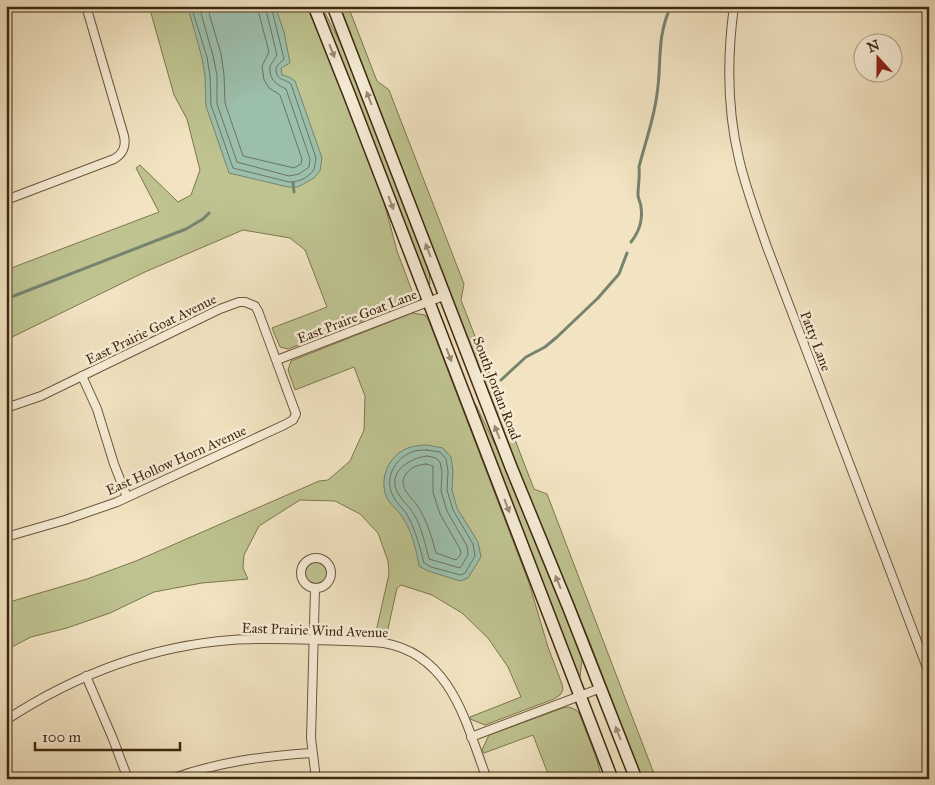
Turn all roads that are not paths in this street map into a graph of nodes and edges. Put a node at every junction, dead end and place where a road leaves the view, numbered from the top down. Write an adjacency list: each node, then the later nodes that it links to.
1 (86, 6): 5 (street)
2 (314, 6): 10 (main road, one-way to 10)
3 (333, 6): 9 (main road, South Jordan Road, one-way to 3)
4 (734, 6): 19 (street, Patty Lane)
5 (124, 150): 6 (street); 7 (street)
6 (132, 155)
7 (6, 200)
8 (253, 294): 11 (street)
9 (446, 295): 10 (street, East Praire Goat Lane); 21 (main road, South Jordan Road, one-way to 9)
10 (428, 302): 12 (street, East Praire Goat Lane); 22 (main road, one-way to 22)
11 (249, 304): 12 (street); 13 (street, East Prairie Goat Avenue)
12 (277, 360): 15 (street, East Hollow Horn Avenue)
13 (82, 376): 14 (street, East Prairie Goat Avenue); 15 (street)
14 (6, 408)
15 (127, 497): 16 (street, East Hollow Horn Avenue)
16 (6, 537)
17 (315, 589): 17 (street); 18 (street)
18 (314, 640): 20 (street, East Prairie Wind Avenue); 24 (street, East Prairie Wind Avenue); 25 (street)
19 (929, 673)
20 (86, 676): 23 (street, East Prairie Wind Avenue); 26 (street)
21 (601, 688): 22 (street); 31 (main road, South Jordan Road, one-way to 21)
22 (580, 696): 24 (street); 30 (main road)
23 (6, 720)
24 (471, 736): 29 (street, East Prairie Wind Avenue)
25 (312, 752): 27 (street); 28 (street)
26 (128, 779)
27 (171, 779)
28 (316, 779)
29 (487, 779)
30 (612, 779)
31 (636, 779)

